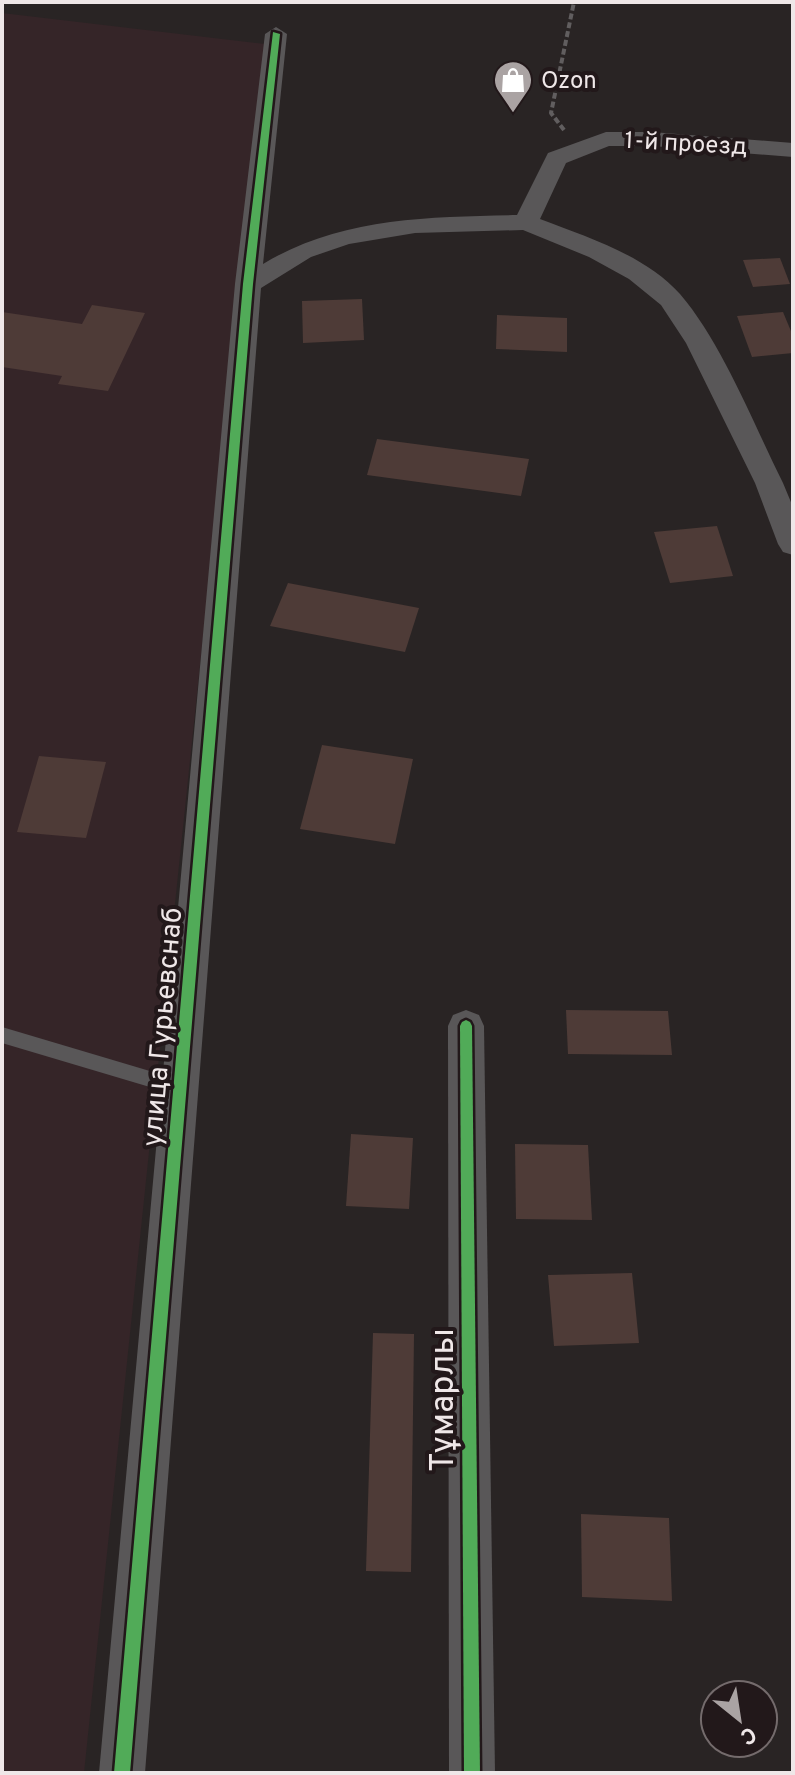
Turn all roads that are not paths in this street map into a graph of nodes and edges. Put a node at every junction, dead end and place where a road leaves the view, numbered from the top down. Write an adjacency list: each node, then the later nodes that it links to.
1 (276, 34): 4 (street, улица Гурьевснаб)
2 (793, 150): 3 (street, 1-й проезд)
3 (526, 222): 4 (street); 5 (street)
4 (248, 284): 8 (street, улица Гурьевснаб)
5 (793, 544)
6 (466, 1026): 10 (street, Тұмарлы)
7 (2, 1035): 8 (lane)
8 (180, 1088): 9 (street, улица Гурьевснаб)
9 (122, 1773)
10 (472, 1773)

